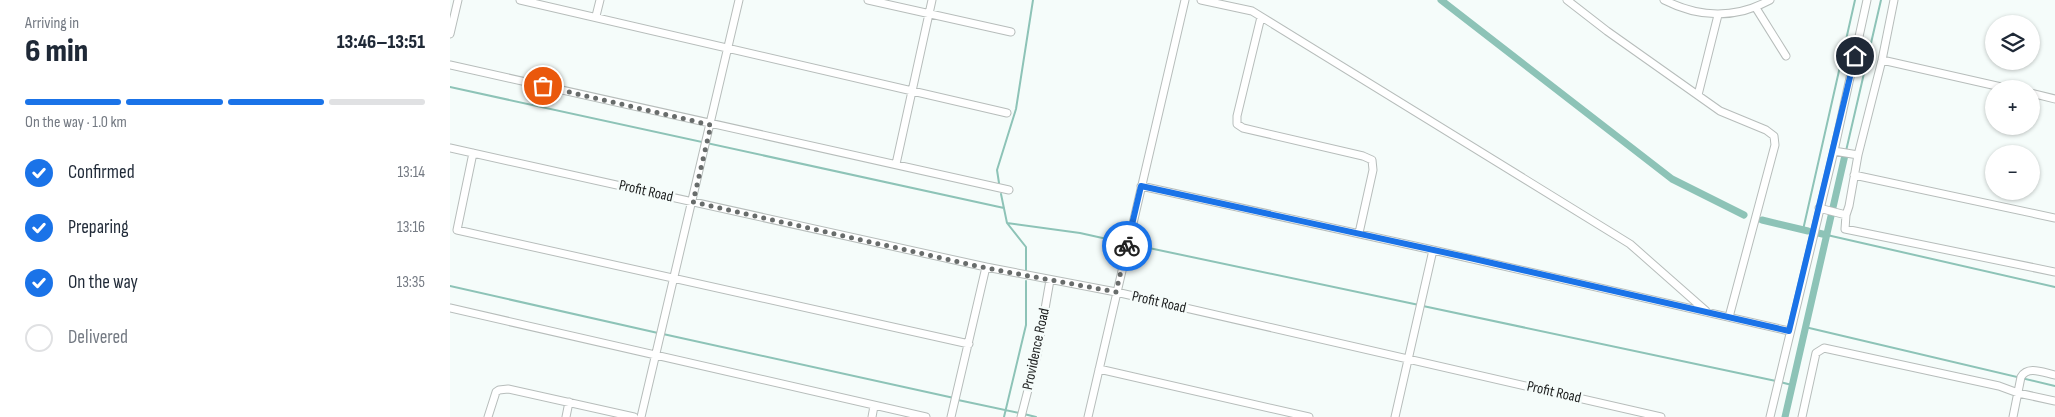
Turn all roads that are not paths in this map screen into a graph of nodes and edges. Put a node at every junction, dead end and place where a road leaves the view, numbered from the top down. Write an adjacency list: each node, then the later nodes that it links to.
1 (458, 0): 20 (street)
2 (520, 0): 17 (street)
3 (600, 0): 17 (street)
4 (740, 0): 21 (street)
5 (868, 0): 15 (street)
6 (932, 0): 15 (street)
7 (1185, 0): 38 (street)
8 (1201, 0): 18 (street)
9 (1567, 0): 27 (street)
10 (1664, 0): 16 (street)
11 (1770, 0): 14 (street)
12 (1867, 0): 33 (street)
13 (1894, 0): 23 (street)
14 (1756, 8): 16 (street); 22 (street)
15 (929, 14): 19 (street); 26 (street)
16 (1718, 15): 27 (street)
17 (596, 16): 21 (street)
18 (1261, 17): 44 (street); 52 (street)
19 (1011, 32)
20 (450, 34)
21 (728, 49): 26 (street); 31 (street)
22 (1786, 56)
23 (1882, 60): 25 (street); 35 (street)
24 (450, 65): 31 (street)
25 (1985, 83)
26 (912, 92): 30 (street); 36 (street)
27 (1698, 95): 53 (street)
28 (2040, 95): 29 (street)
29 (2055, 99)
30 (1007, 113)
31 (711, 125): 36 (street); 40 (street)
32 (450, 148): 34 (street, Profit Road)
33 (1834, 151): 35 (street); 41 (street)
34 (473, 153): 40 (street, Profit Road); 48 (street)
35 (1858, 155): 37 (street)
36 (896, 164): 39 (street)
37 (1854, 175): 42 (street); 43 (street)
38 (1141, 186): 44 (street); 50 (street)
39 (1010, 190)
40 (693, 202): 46 (street, Profit Road); 48 (street)
41 (1822, 208): 42 (street); 54 (street)
42 (1846, 215): 47 (street)
43 (2055, 218)
44 (1359, 234): 45 (street)
45 (1433, 250): 52 (street); 57 (street)
46 (986, 268): 49 (street, Profit Road); 55 (street)
47 (2055, 272)
48 (674, 279): 55 (street); 56 (street)
49 (1050, 280): 50 (street, Profit Road); 71 (street, Providence Road)
50 (1116, 292): 57 (street, Profit Road); 58 (street)
51 (450, 308): 56 (street)
52 (1706, 311): 53 (street)
53 (1729, 317): 54 (street)
54 (1789, 331): 76 (street)
55 (969, 344): 70 (street)
56 (656, 355): 63 (street); 67 (street)
57 (1409, 359): 74 (street); 75 (street, Profit Road)
58 (1099, 369): 72 (street); 73 (street)
59 (2055, 375): 60 (street)
60 (2018, 393): 61 (street); 77 (street); 78 (street)
61 (2055, 401)
62 (569, 402): 64 (street); 65 (street); 66 (street)
63 (874, 406): 68 (street); 69 (street)
64 (488, 417)
65 (566, 417)
66 (634, 417)
67 (642, 417)
68 (872, 417)
69 (926, 417)
70 (951, 417)
71 (1021, 417)
72 (1088, 417)
73 (1310, 417)
74 (1395, 417)
75 (1662, 417)
76 (1770, 417)
77 (1802, 417)
78 (2013, 417)

